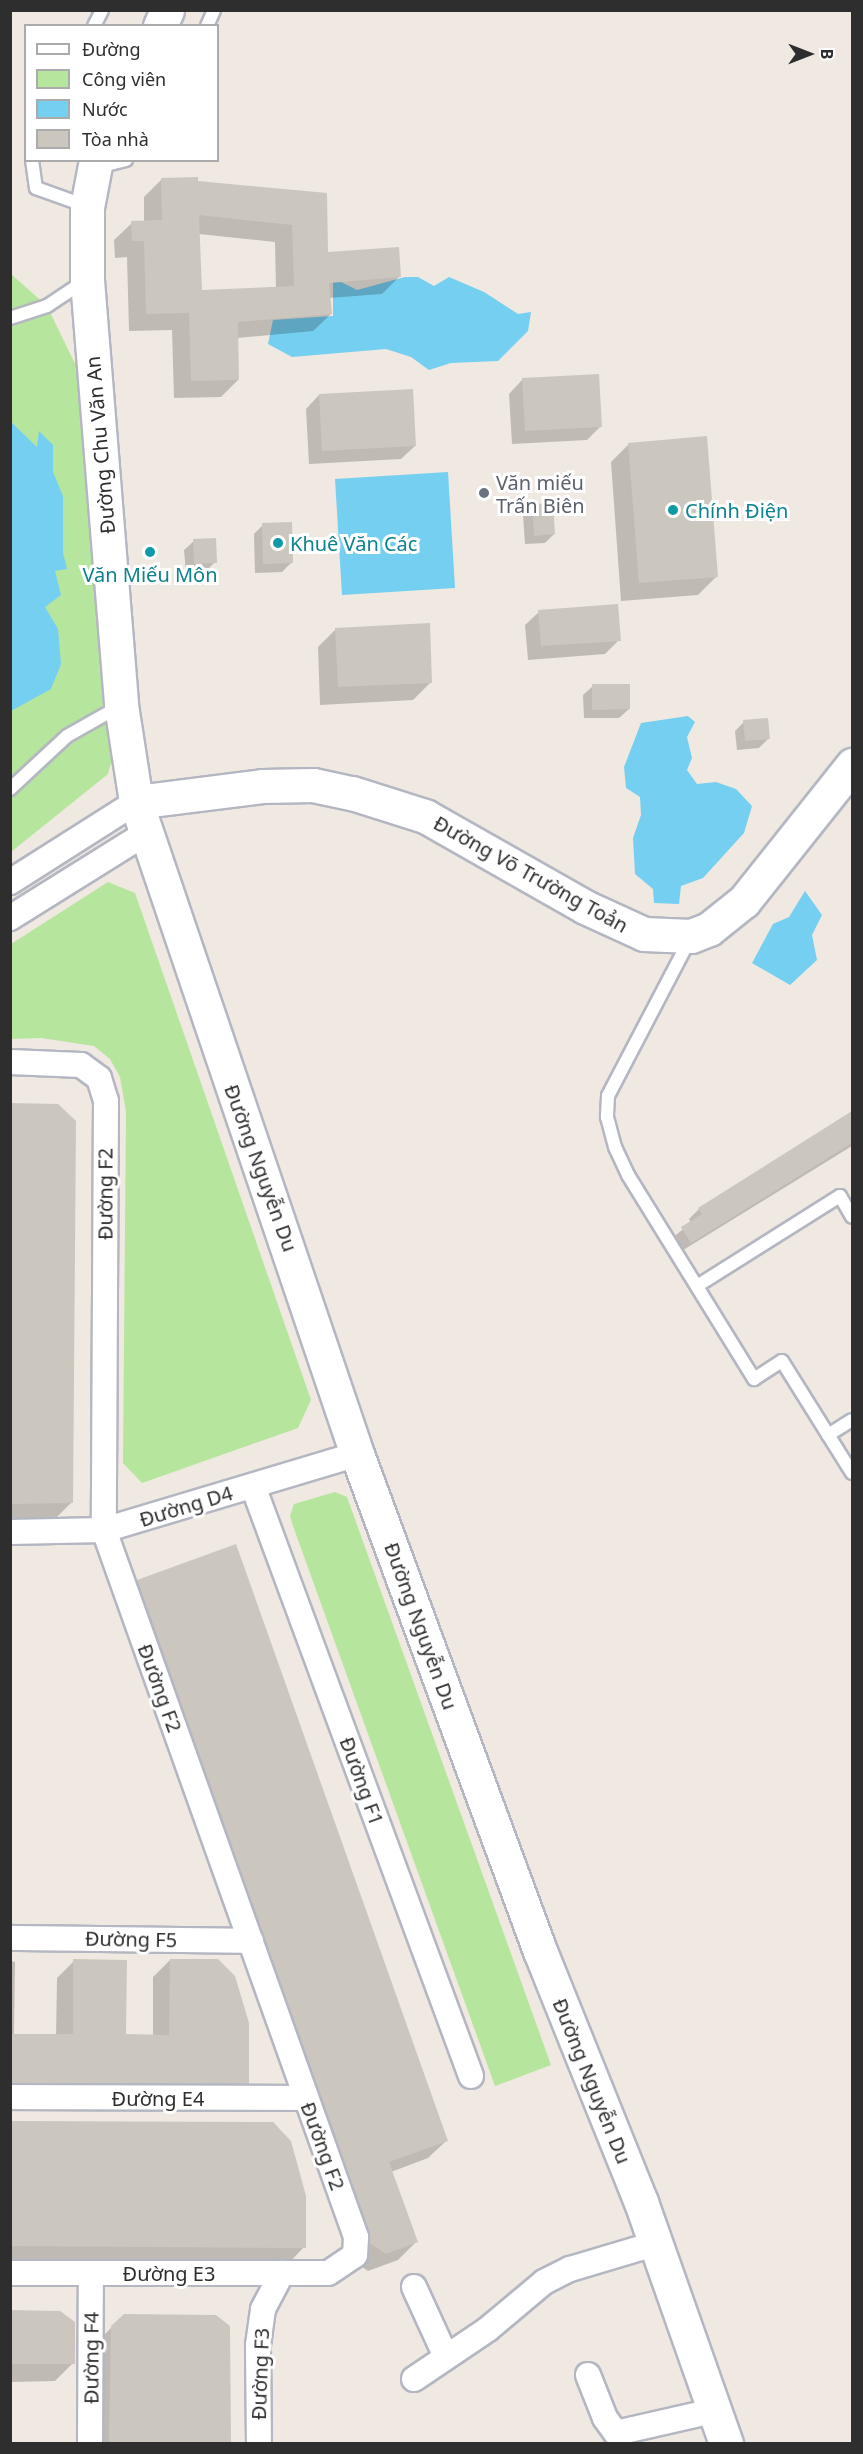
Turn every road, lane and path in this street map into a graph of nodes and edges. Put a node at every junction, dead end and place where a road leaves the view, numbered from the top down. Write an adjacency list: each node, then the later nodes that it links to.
1 (102, 10): 4 (lane)
2 (167, 10): 5 (main road)
3 (214, 10): 6 (lane)
4 (95, 24)
5 (161, 24)
6 (208, 24)
7 (32, 162): 10 (lane)
8 (110, 162): 9 (lane)
9 (95, 164): 10 (main road, Đường Chu Văn An)
10 (87, 207): 11 (main road, Đường Chu Văn An)
11 (87, 280): 12 (lane); 13 (main road, Đường Chu Văn An)
12 (10, 318)
13 (121, 705): 15 (lane); 16 (main road, Đường Chu Văn An)
14 (852, 765): 20 (main road)
15 (10, 789)
16 (136, 802): 17 (main road, Đường Nguyễn Du); 18 (street); 20 (main road, Đường Võ Trường Toản)
17 (146, 833): 19 (street); 26 (main road, Đường Nguyễn Du)
18 (10, 882)
19 (10, 918)
20 (692, 936): 23 (lane)
21 (10, 1062): 29 (street, Đường F2)
22 (852, 1217): 23 (lane)
23 (697, 1286): 25 (lane)
24 (852, 1420): 25 (lane)
25 (828, 1435): 27 (lane)
26 (357, 1454): 28 (street, Đường D4); 36 (main road, Đường Nguyễn Du)
27 (852, 1473)
28 (253, 1486): 29 (street, Đường D4); 33 (street, Đường F1)
29 (104, 1530): 30 (street, Đường D4); 32 (street, Đường F2)
30 (10, 1532)
31 (10, 1938): 32 (street, Đường F5)
32 (251, 1941): 35 (street, Đường F2)
33 (471, 2076)
34 (10, 2097): 35 (street, Đường E4)
35 (306, 2098): 40 (street, Đường F2)
36 (654, 2244): 42 (street); 45 (main road, Đường Nguyễn Du)
37 (10, 2272): 38 (street, Đường E3)
38 (91, 2273): 39 (street, Đường E3); 46 (street, Đường F4)
39 (282, 2273): 40 (street, Đường E3); 47 (street, Đường F3)
40 (328, 2273)
41 (414, 2287): 42 (street)
42 (446, 2357): 44 (street)
43 (588, 2375): 45 (street)
44 (414, 2379)
45 (713, 2411): 48 (main road, Đường Nguyễn Du)
46 (90, 2444)
47 (259, 2444)
48 (726, 2444)

